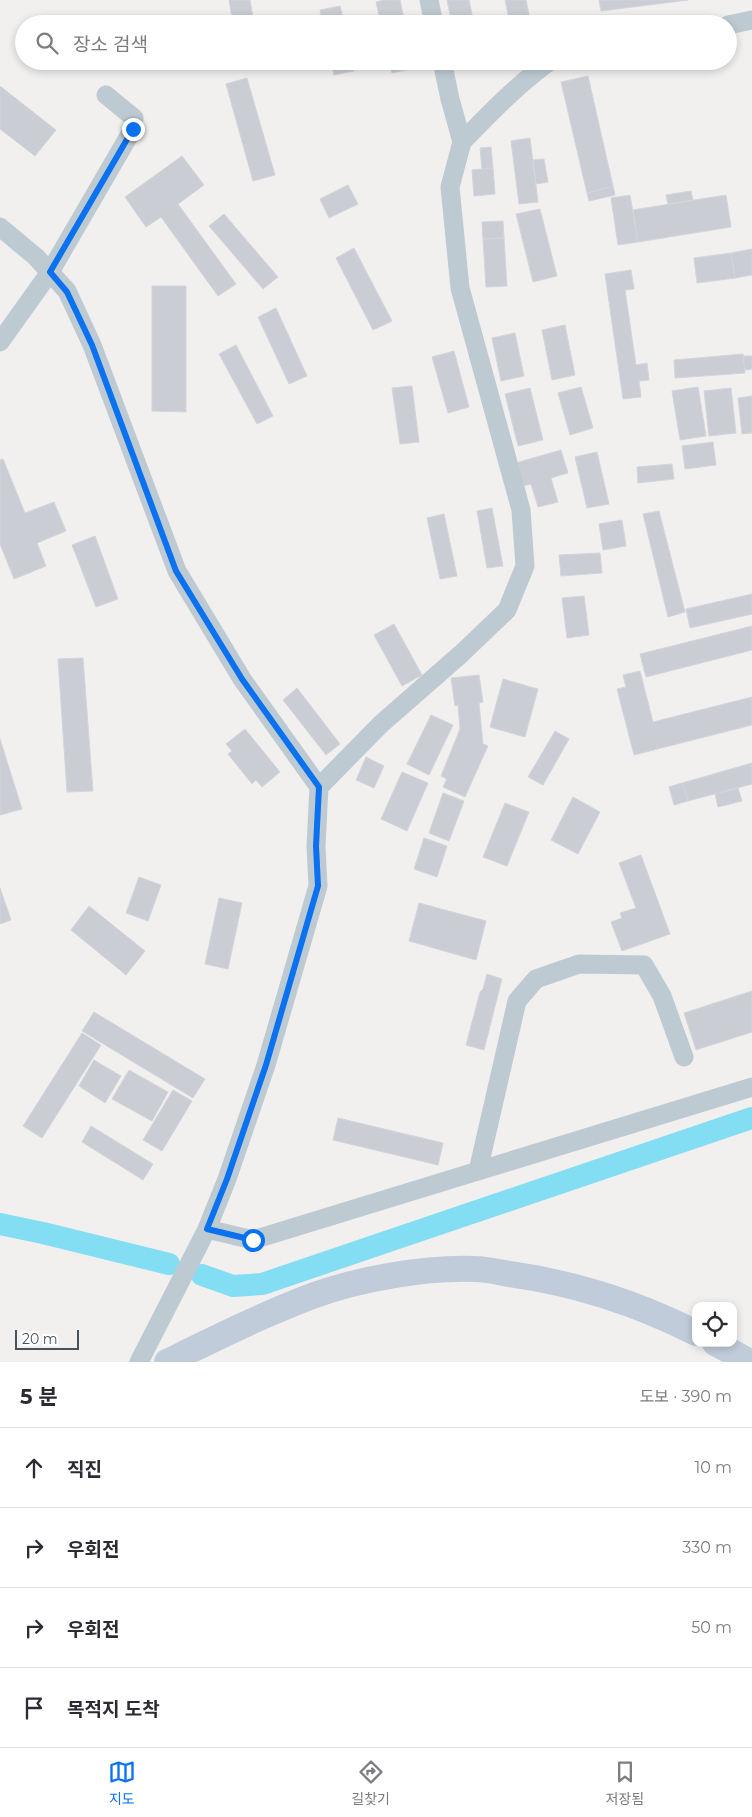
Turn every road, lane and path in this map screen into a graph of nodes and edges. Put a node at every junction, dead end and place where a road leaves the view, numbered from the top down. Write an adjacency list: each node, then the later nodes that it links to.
1 (429, 0): 2 (street)
2 (432, 15)
3 (752, 20): 4 (street)
4 (737, 23)
5 (444, 70): 8 (street)
6 (539, 70): 8 (street)
7 (106, 95): 10 (street)
8 (462, 142): 12 (street)
9 (0, 227): 10 (street)
10 (50, 272): 11 (street); 12 (street)
11 (0, 342)
12 (319, 787): 16 (street)
13 (684, 1057): 15 (street)
14 (752, 1087): 15 (street)
15 (478, 1171): 16 (street)
16 (207, 1229): 19 (street)
17 (692, 1331): 20 (main road)
18 (722, 1347): 21 (main road)
19 (138, 1362)
20 (167, 1362)
21 (750, 1362)

